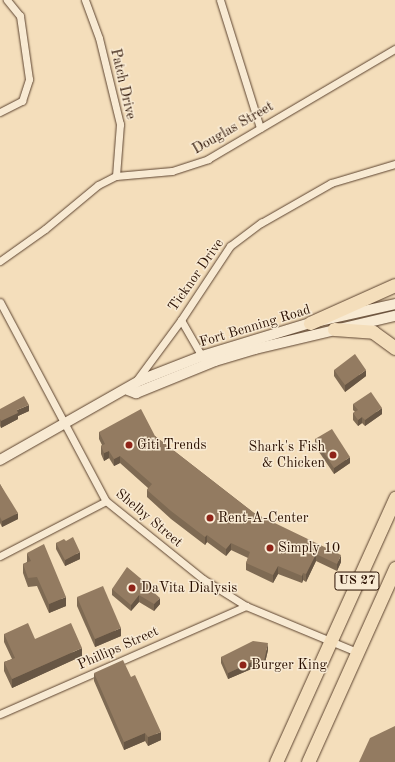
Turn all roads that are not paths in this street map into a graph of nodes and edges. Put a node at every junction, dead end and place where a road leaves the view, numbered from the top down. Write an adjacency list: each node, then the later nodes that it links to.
1 (7, 0): 5 (street)
2 (85, 0): 8 (street, Patch Drive)
3 (220, 0): 6 (street)
4 (395, 49): 6 (street, Douglas Street)
5 (0, 112)
6 (260, 128): 8 (street, Douglas Street)
7 (395, 164): 14 (street, Ticknor Drive)
8 (116, 176): 9 (street, Douglas Street)
9 (0, 261)
10 (395, 285): 15 (highway)
11 (0, 302): 20 (street, Shelby Street)
12 (395, 304): 15 (street, Fort Benning Road)
13 (395, 316): 16 (street, Fort Benning Road)
14 (181, 320): 18 (street); 19 (street, Ticknor Drive)
15 (310, 323): 18 (street, Fort Benning Road)
16 (334, 329): 17 (highway); 18 (street, Fort Benning Road)
17 (395, 348)
18 (204, 361): 19 (street, Fort Benning Road)
19 (128, 390): 20 (street, Fort Benning Road)
20 (64, 424): 21 (street, Fort Benning Road); 23 (street, Shelby Street)
21 (0, 460)
22 (395, 498): 27 (highway, US 27)
23 (106, 501): 24 (street); 26 (street, Shelby Street)
24 (0, 556)
25 (395, 568): 28 (highway, US 27)
26 (246, 606): 27 (street, Shelby Street); 29 (street, Phillips Street)
27 (330, 641): 28 (street, Shelby Street); 30 (highway, US 27)
28 (356, 652): 31 (highway, US 27)
29 (0, 714)
30 (276, 762)
31 (308, 762)

